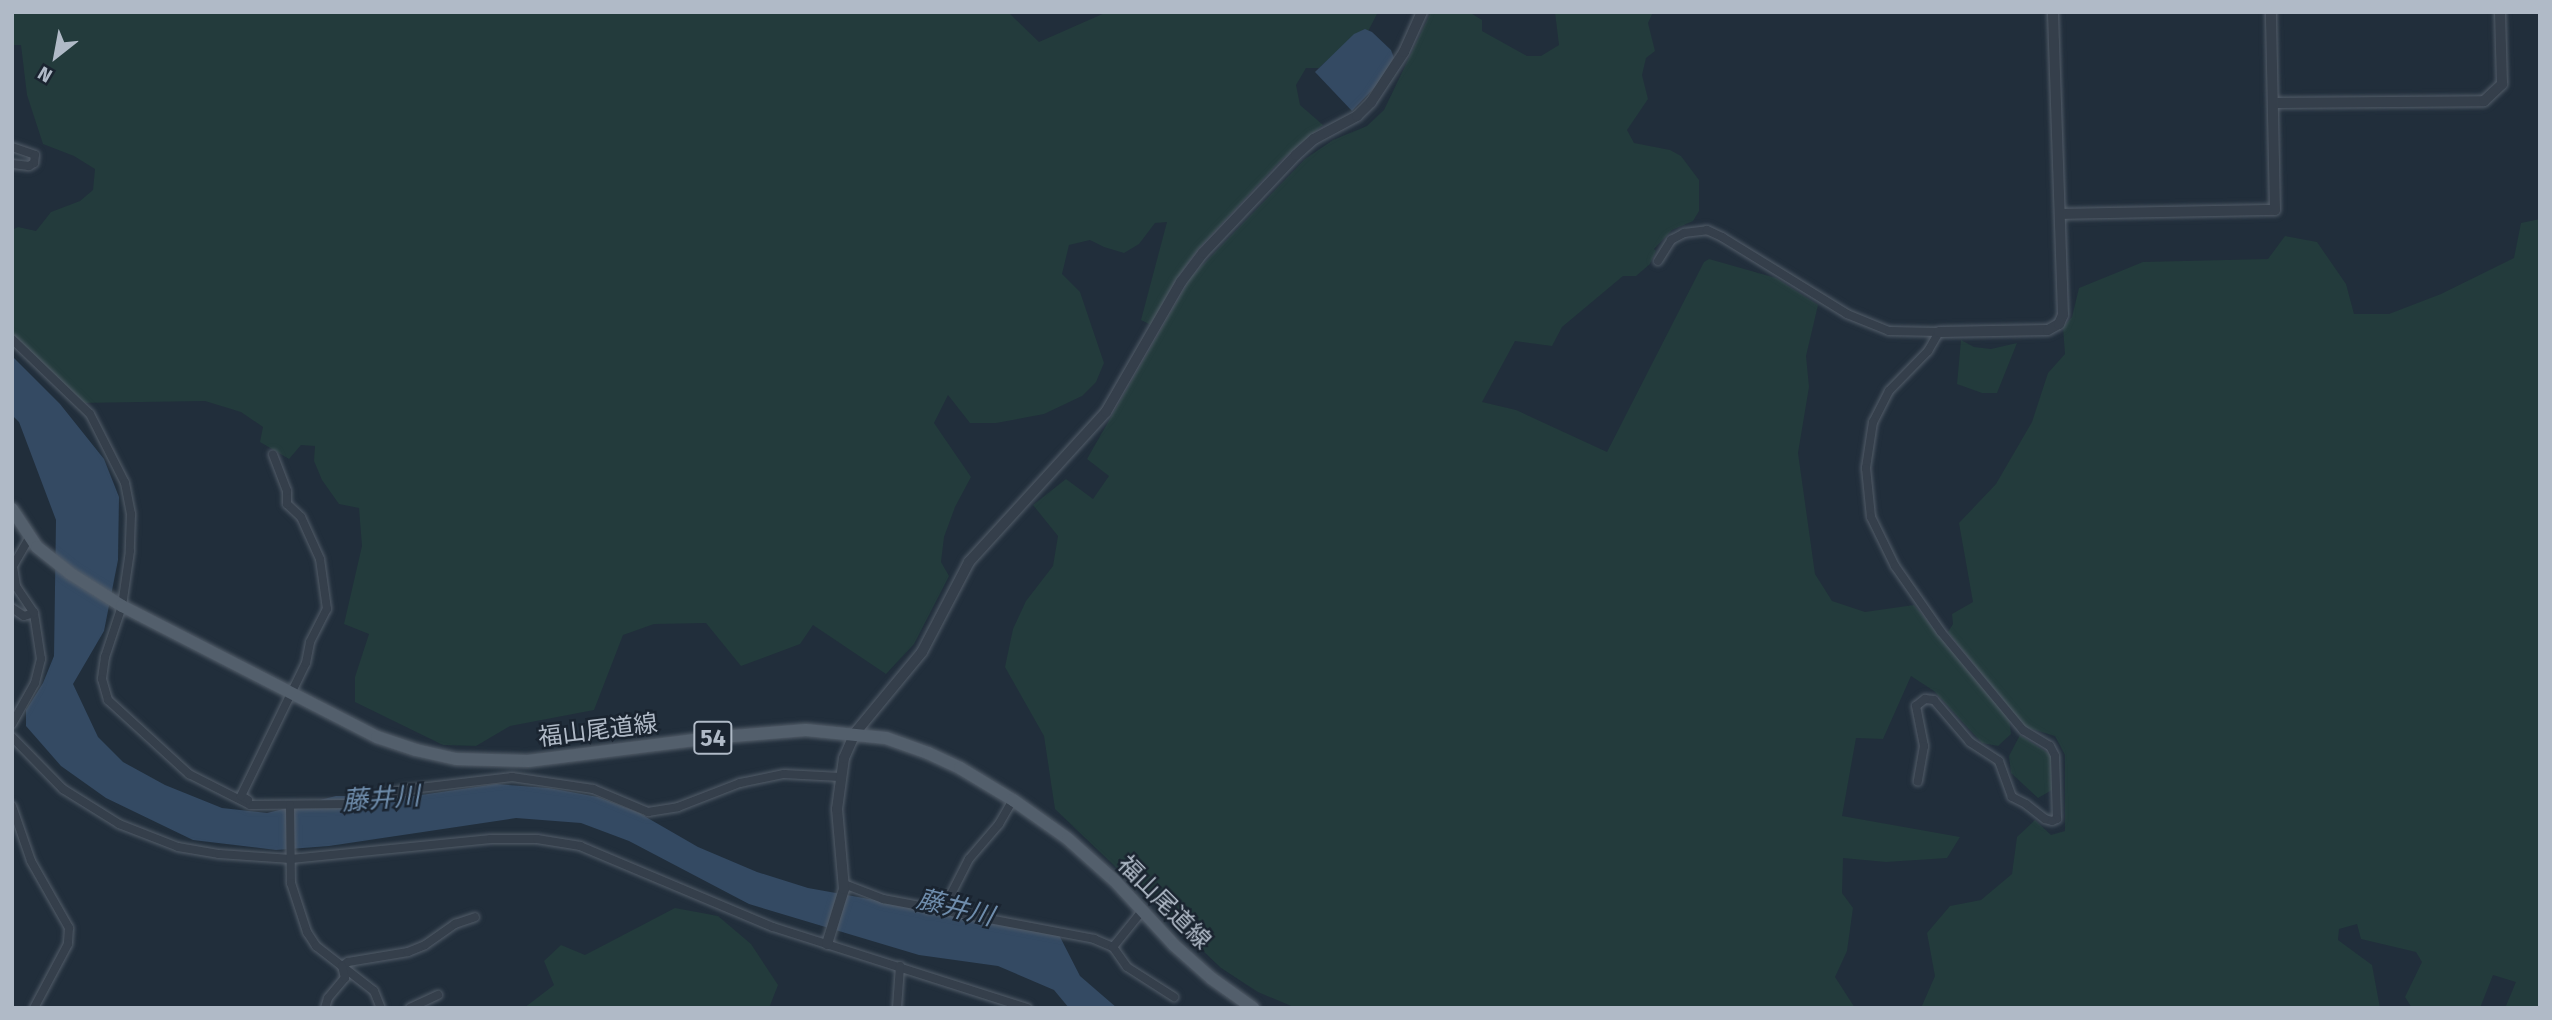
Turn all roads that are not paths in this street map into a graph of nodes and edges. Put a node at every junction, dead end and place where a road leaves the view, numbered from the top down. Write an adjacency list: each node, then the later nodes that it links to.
1 (1422, 12): 20 (street)
2 (2053, 12): 8 (street)
3 (2271, 12): 5 (street)
4 (2501, 12): 5 (street)
5 (2273, 103): 8 (street)
6 (12, 147): 7 (street)
7 (12, 164)
8 (2062, 214): 10 (street)
9 (1658, 261): 10 (street)
10 (1939, 332): 25 (street)
11 (12, 339): 15 (street)
12 (273, 455): 18 (street)
13 (12, 509): 14 (main road, 福山尾道線 / 54)
14 (33, 543): 15 (main road, 福山尾道線 / 54); 17 (street)
15 (119, 604): 18 (main road, 福山尾道線 / 54); 27 (street)
16 (12, 608): 17 (street)
17 (34, 613): 19 (street)
18 (292, 694): 22 (main road, 福山尾道線 / 54); 27 (street)
19 (12, 724)
20 (855, 733): 22 (main road, 福山尾道線 / 54); 24 (street); 26 (main road, 福山尾道線 / 54)
21 (12, 737): 30 (street)
22 (528, 761): 23 (street)
23 (512, 777): 24 (street); 28 (street)
24 (841, 777): 31 (street)
25 (1918, 781)
26 (1013, 800): 32 (street); 33 (main road, 福山尾道線 / 54)
27 (250, 805): 28 (street)
28 (290, 805): 30 (street)
29 (12, 806): 41 (street)
30 (291, 859): 35 (street); 37 (street)
31 (843, 889): 32 (street); 35 (street)
32 (928, 909): 36 (street)
33 (1142, 911): 36 (street); 47 (main road, 福山尾道線 / 54)
34 (475, 916): 37 (street)
35 (827, 944): 38 (street)
36 (1112, 947): 40 (street)
37 (342, 966): 42 (street); 43 (street)
38 (900, 966): 45 (street); 46 (street)
39 (438, 995): 44 (street)
40 (1174, 997)
41 (34, 1008)
42 (325, 1008)
43 (381, 1008)
44 (410, 1008)
45 (897, 1008)
46 (1027, 1008)
47 (1253, 1008)

